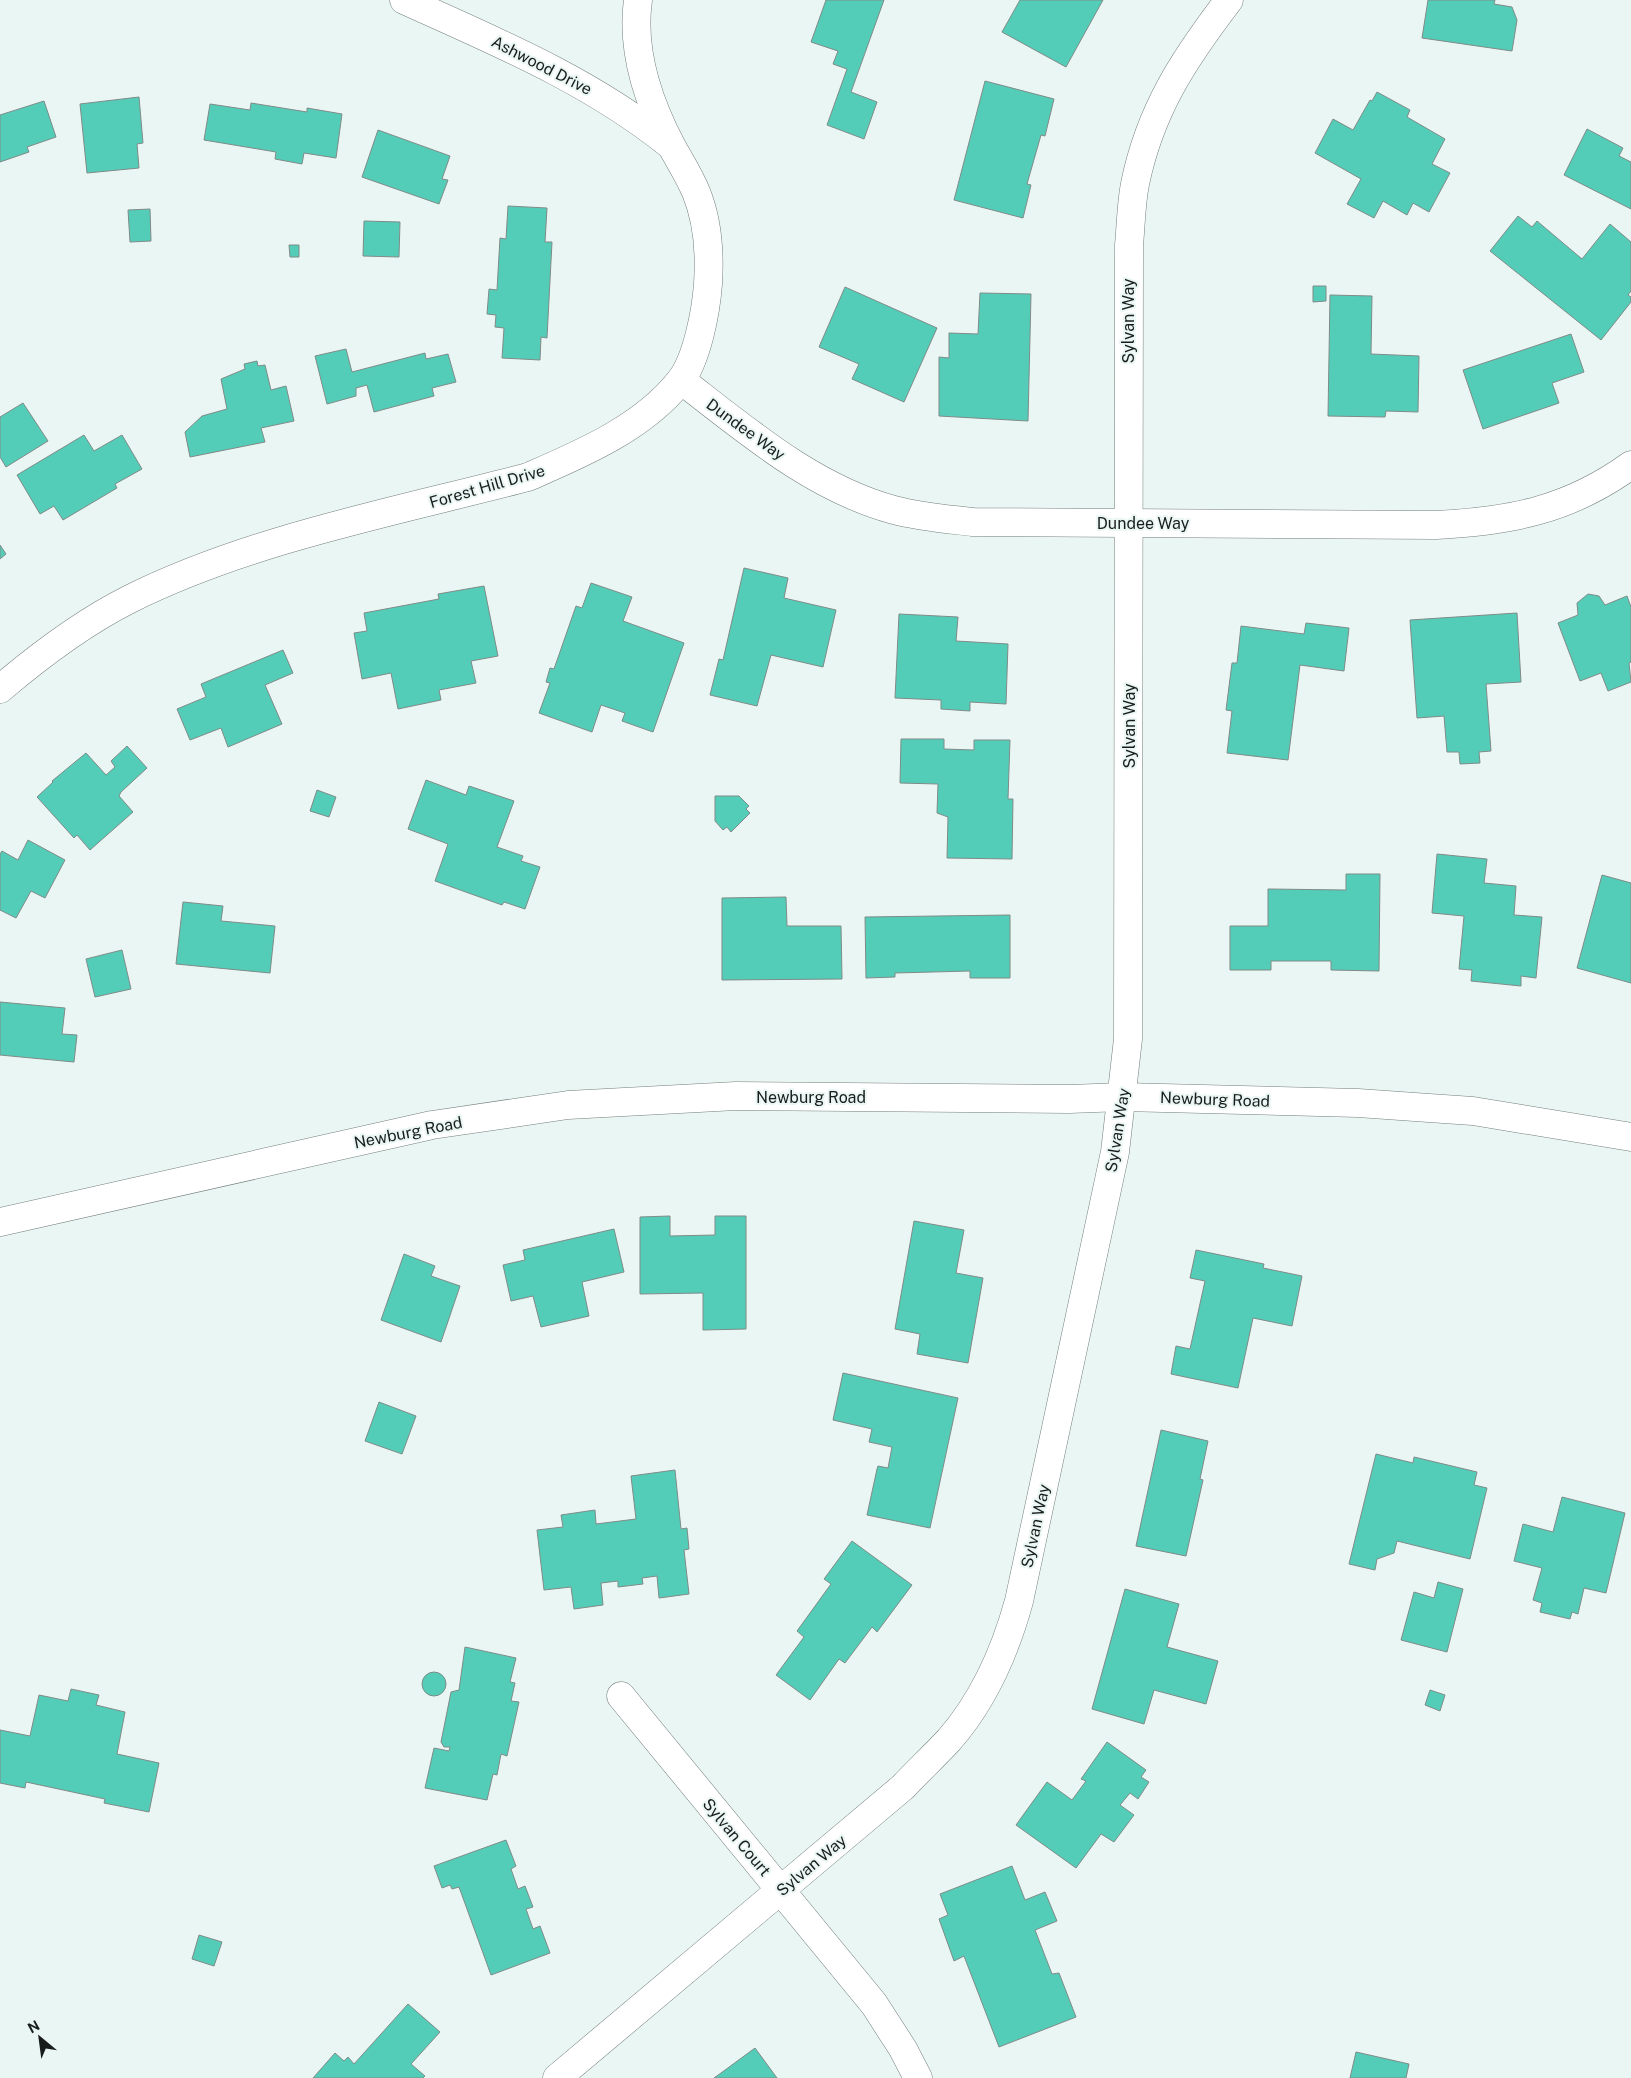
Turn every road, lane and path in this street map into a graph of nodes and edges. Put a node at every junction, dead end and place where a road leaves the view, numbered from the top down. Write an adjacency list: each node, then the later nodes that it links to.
1 (404, 0): 4 (street, Ashwood Drive)
2 (638, 0): 4 (street, Forest Hill Drive)
3 (1229, 0): 7 (street, Sylvan Way)
4 (671, 146): 5 (street, Forest Hill Drive)
5 (681, 380): 7 (street, Dundee Way); 8 (street, Forest Hill Drive)
6 (1631, 465): 7 (street, Dundee Way)
7 (1130, 523): 9 (street, Sylvan Way)
8 (0, 689)
9 (1123, 1097): 10 (street, Newburg Road); 11 (street, Newburg Road); 13 (street, Sylvan Way)
10 (1631, 1137)
11 (0, 1222)
12 (621, 1696): 13 (street, Sylvan Court)
13 (782, 1890): 14 (street, Sylvan Way); 15 (street, Sylvan Court)
14 (557, 2078)
15 (918, 2078)

